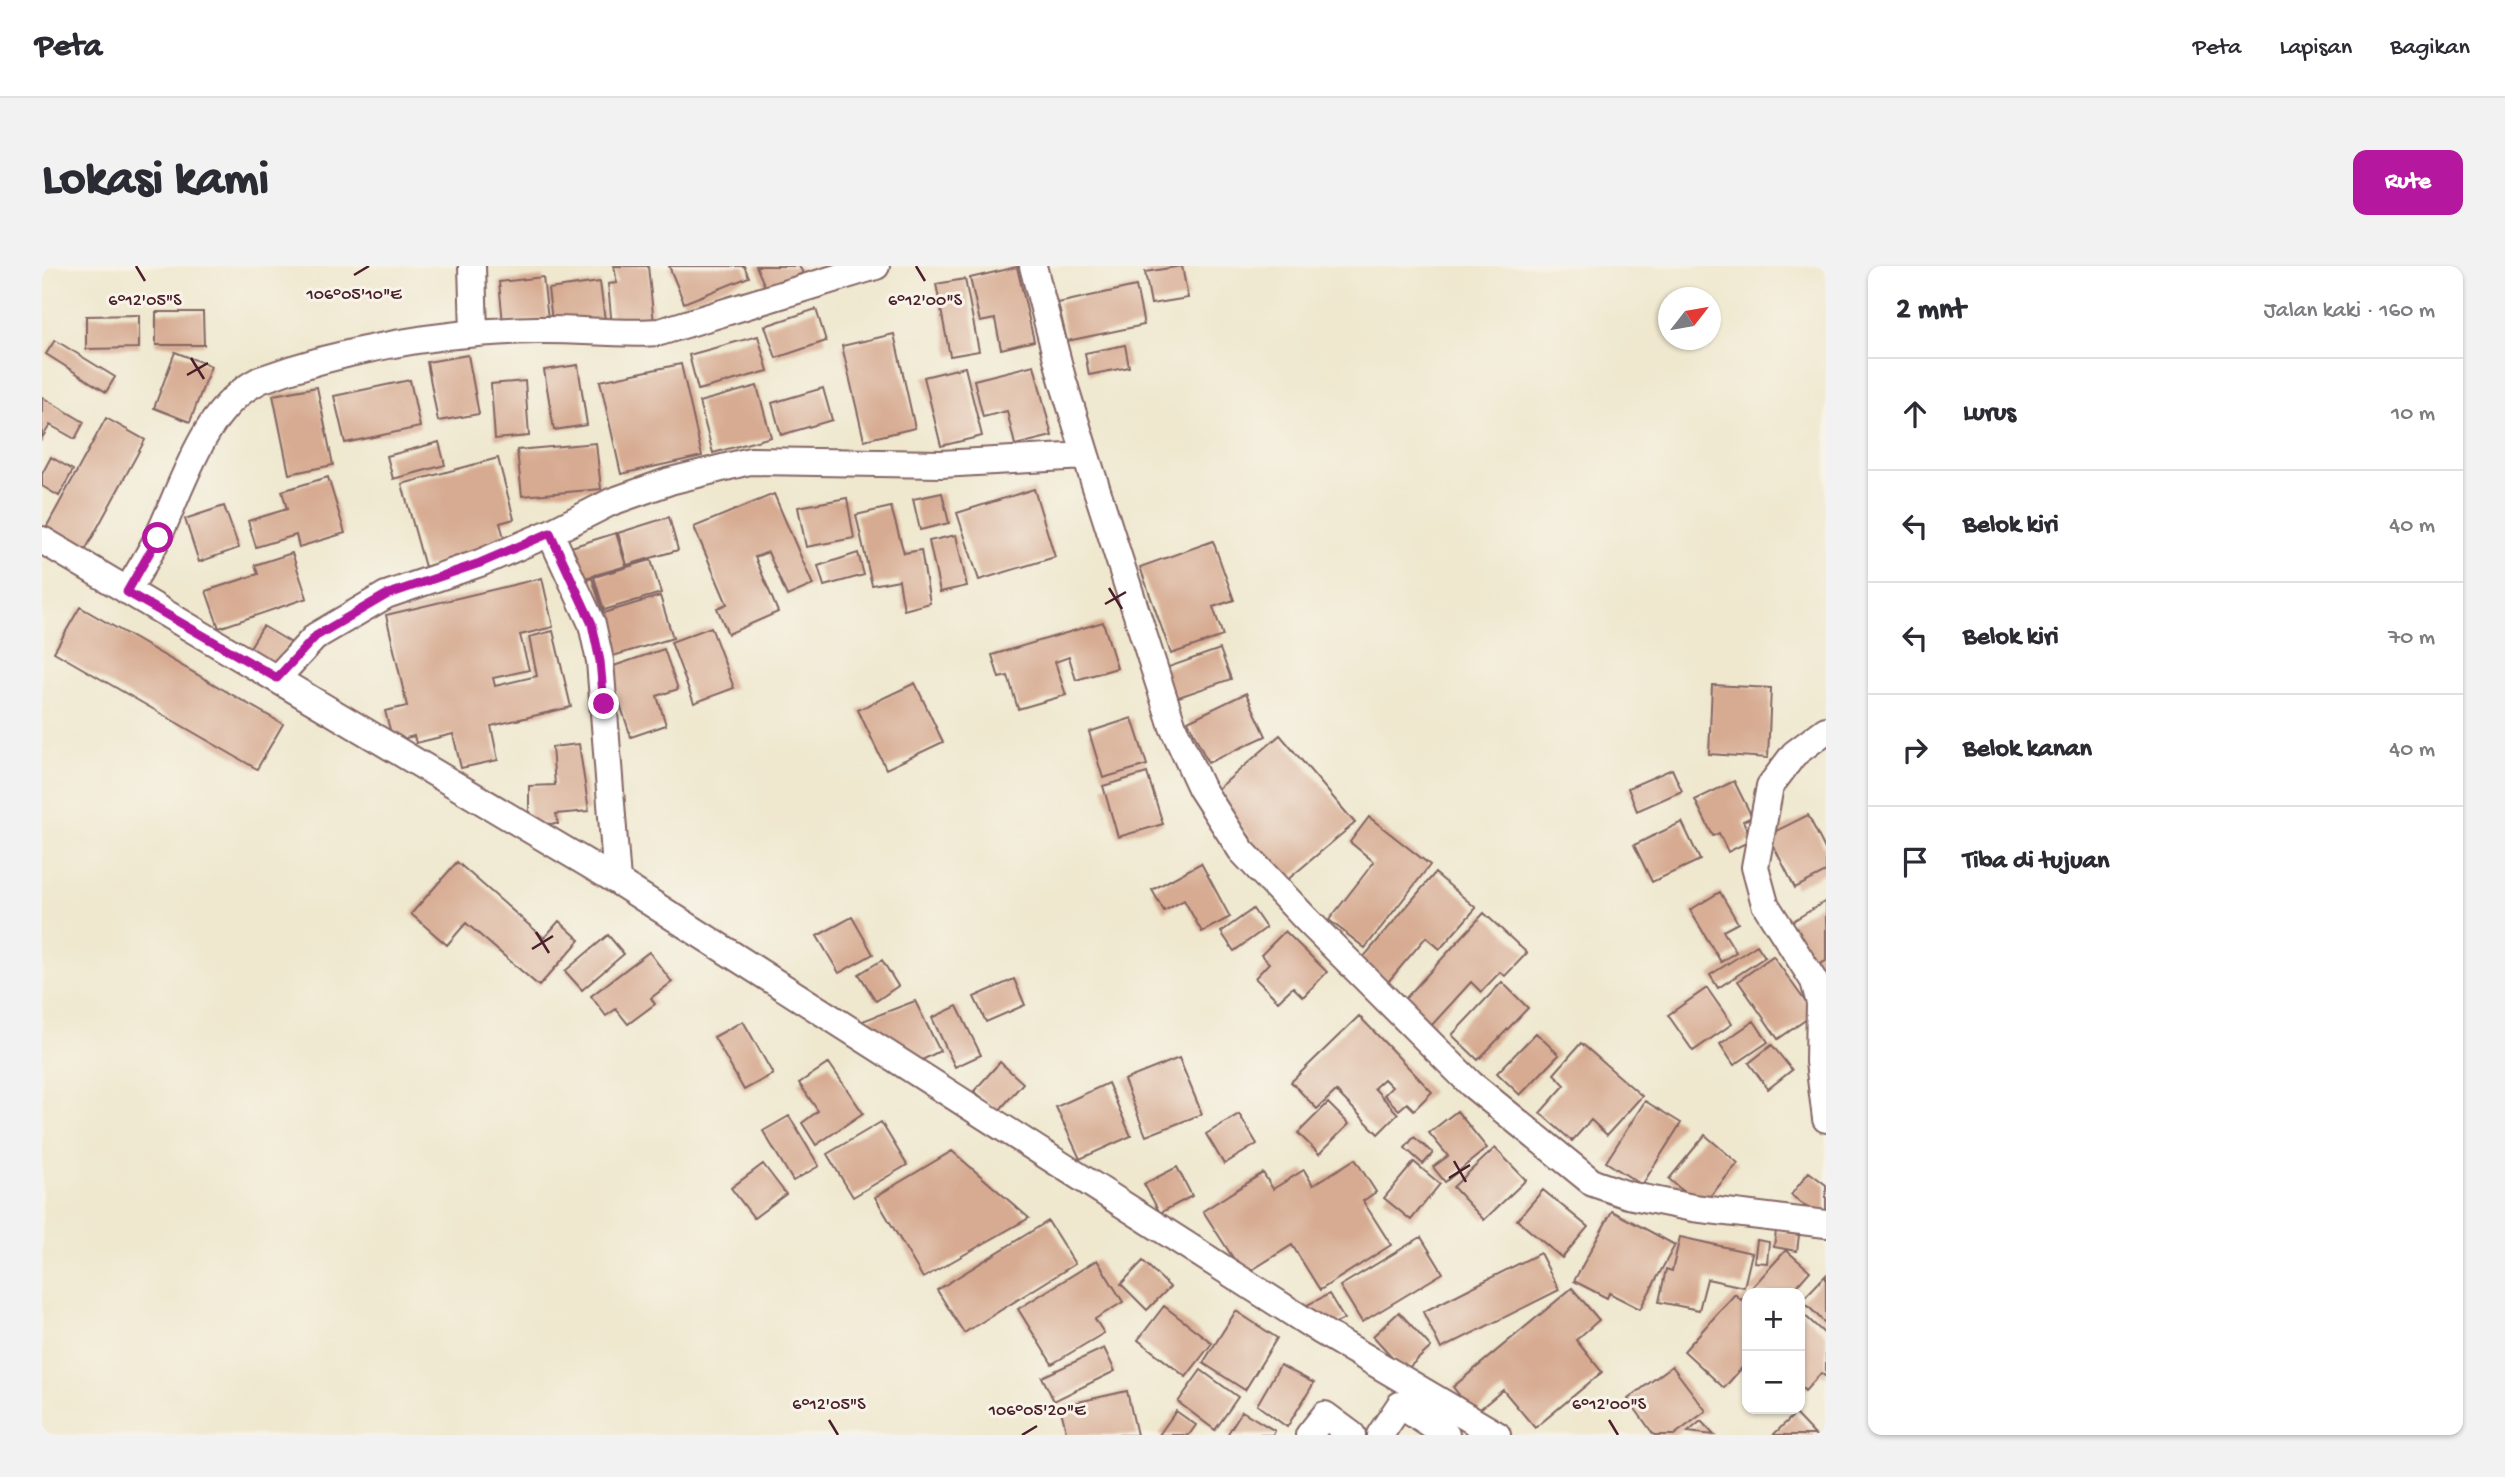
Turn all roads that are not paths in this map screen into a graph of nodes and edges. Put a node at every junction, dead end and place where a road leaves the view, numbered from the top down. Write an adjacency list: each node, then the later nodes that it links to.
1 (472, 266): 4 (street)
2 (876, 266): 4 (street)
3 (1033, 266): 5 (street)
4 (474, 333): 8 (street)
5 (1086, 456): 6 (street); 14 (street)
6 (550, 533): 9 (street); 11 (street)
7 (42, 540): 8 (street)
8 (127, 592): 9 (street)
9 (277, 678): 11 (street)
10 (1826, 730): 12 (street)
11 (617, 881): 19 (street)
12 (1823, 1004): 13 (street)
13 (1826, 1119)
14 (1826, 1224)
15 (1309, 1435): 16 (street)
16 (1352, 1435)
17 (1380, 1435): 18 (street)
18 (1446, 1435)
19 (1497, 1435)

